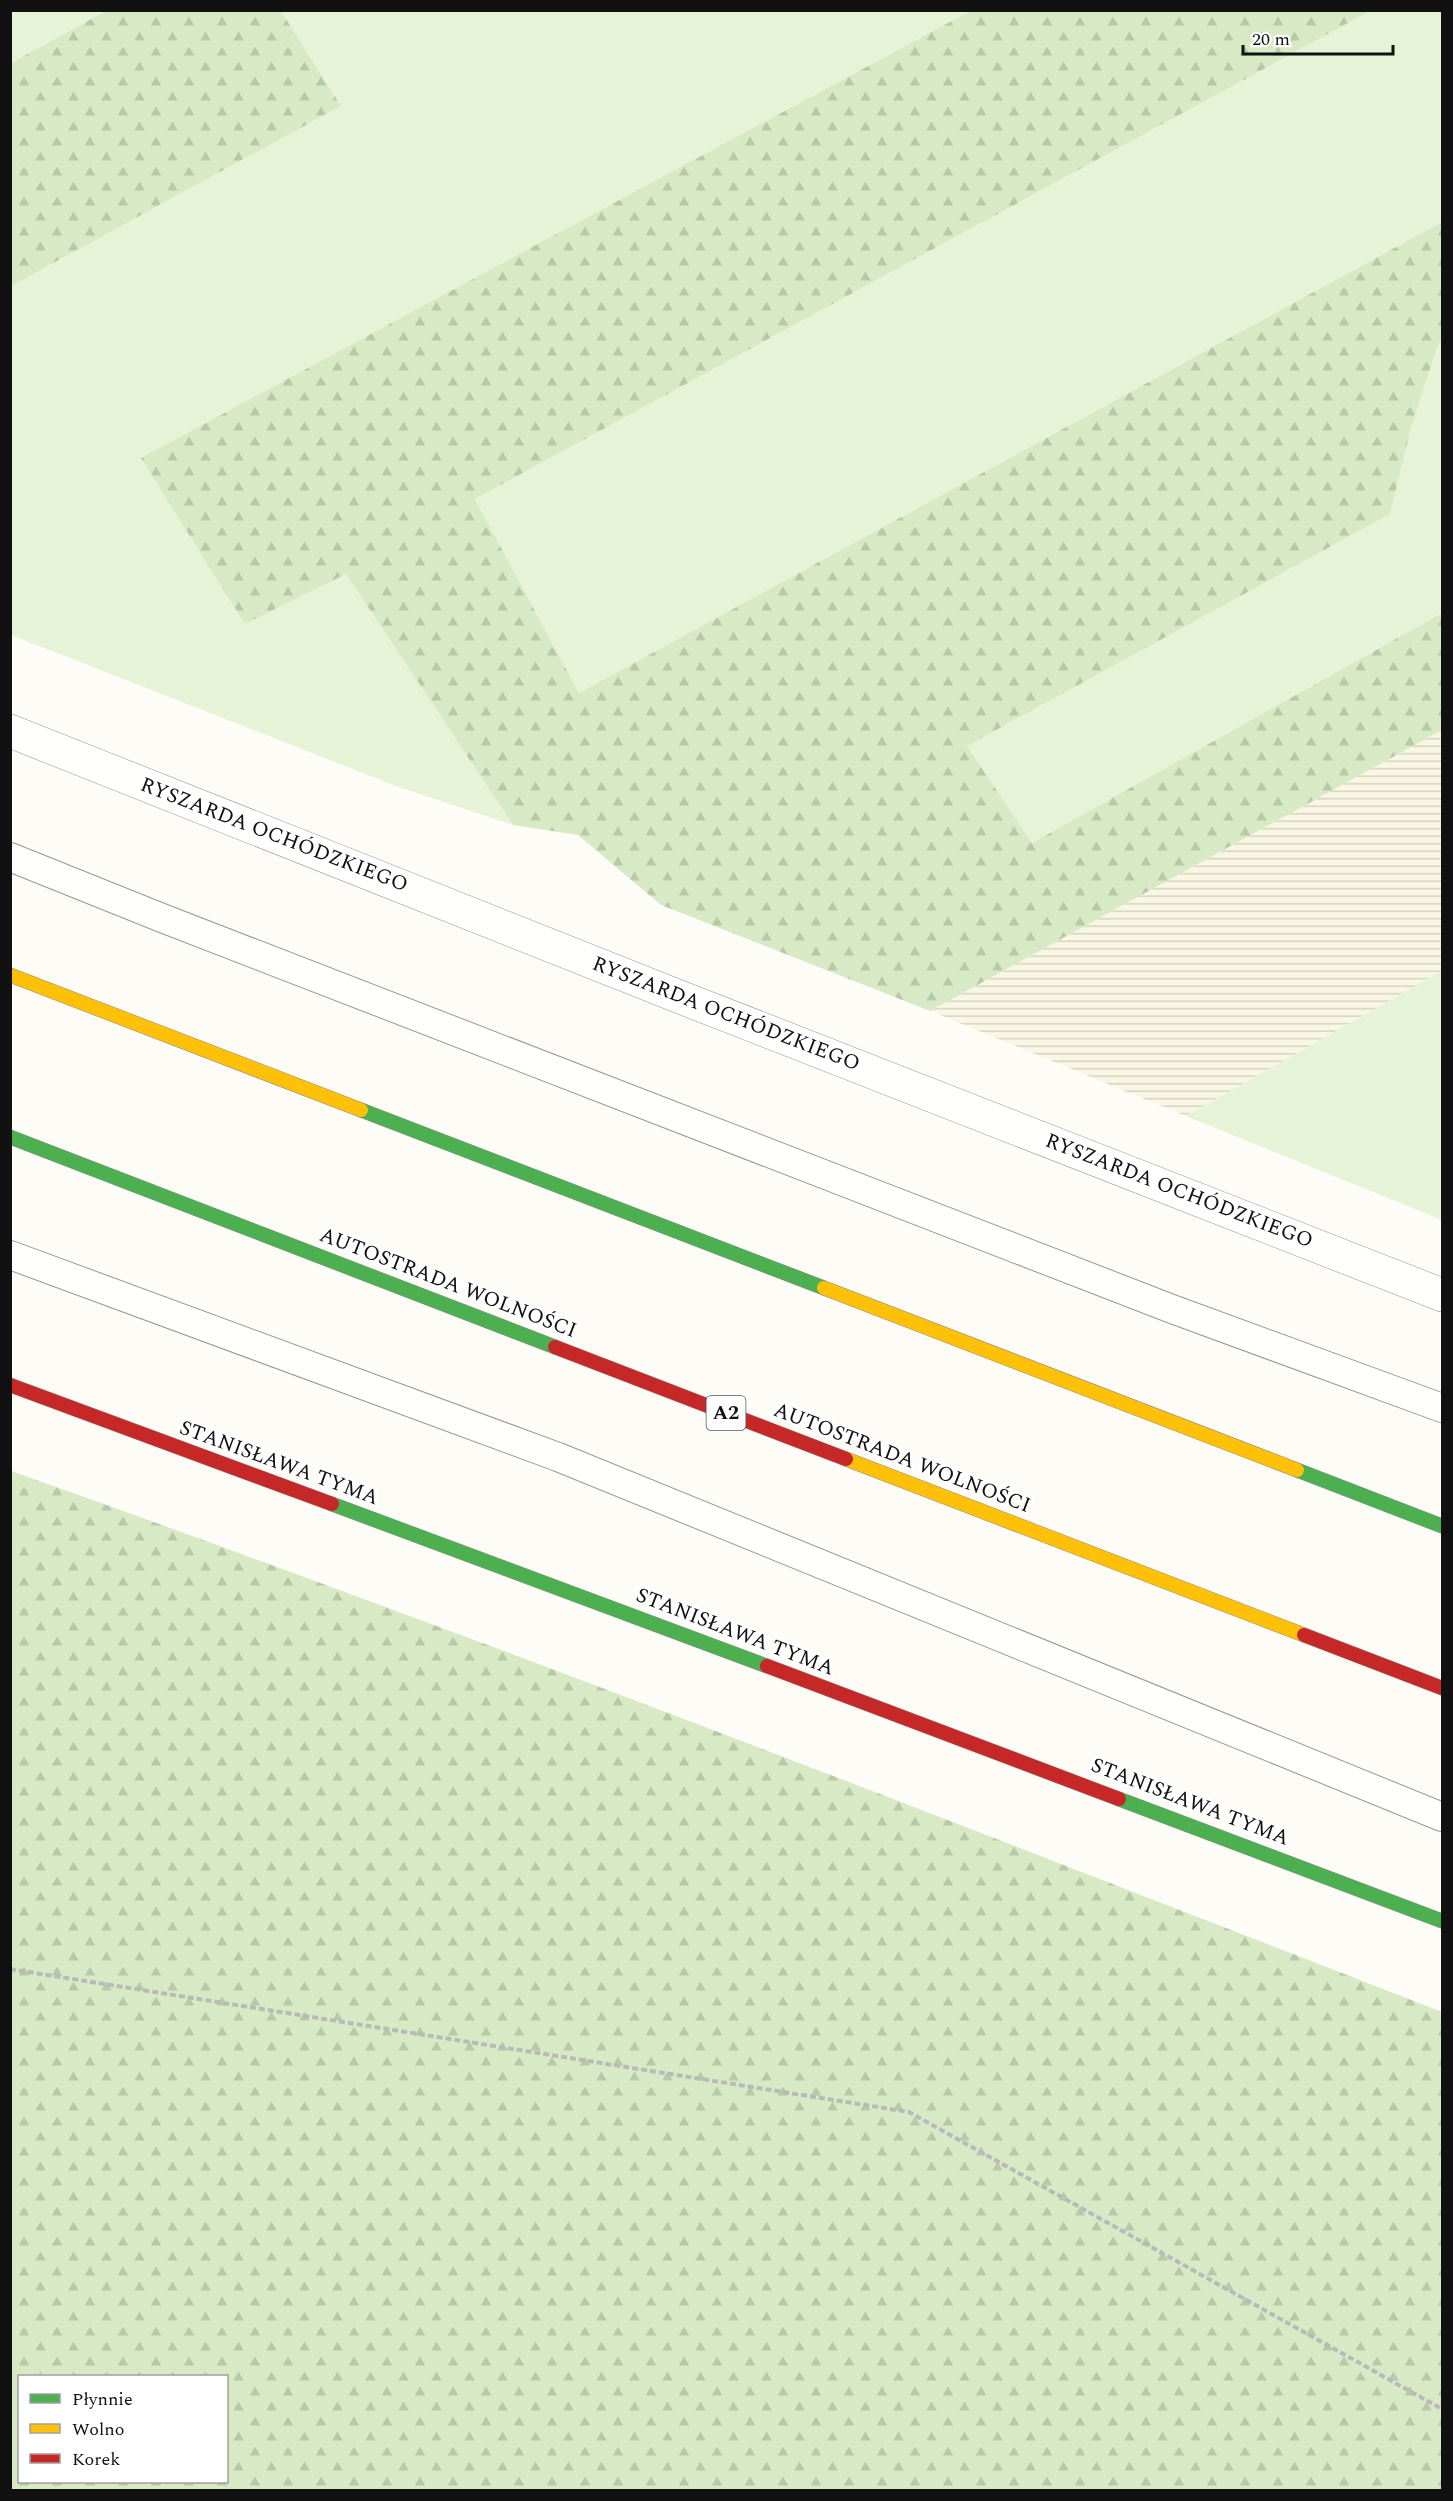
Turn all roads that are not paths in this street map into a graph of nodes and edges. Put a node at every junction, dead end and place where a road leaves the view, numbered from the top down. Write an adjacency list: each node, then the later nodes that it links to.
1 (10, 731): 6 (street, RYSZARDA OCHÓDZKIEGO)
2 (10, 857): 8 (lane)
3 (10, 975): 9 (main road)
4 (10, 1137): 10 (main road, AUTOSTRADA WOLNOŚCI / A2)
5 (10, 1255): 11 (lane)
6 (1443, 1295)
7 (10, 1385): 12 (main road, STANISŁAWA TYMA)
8 (1443, 1408)
9 (1443, 1526)
10 (1443, 1688)
11 (1443, 1817)
12 (1443, 1921)

